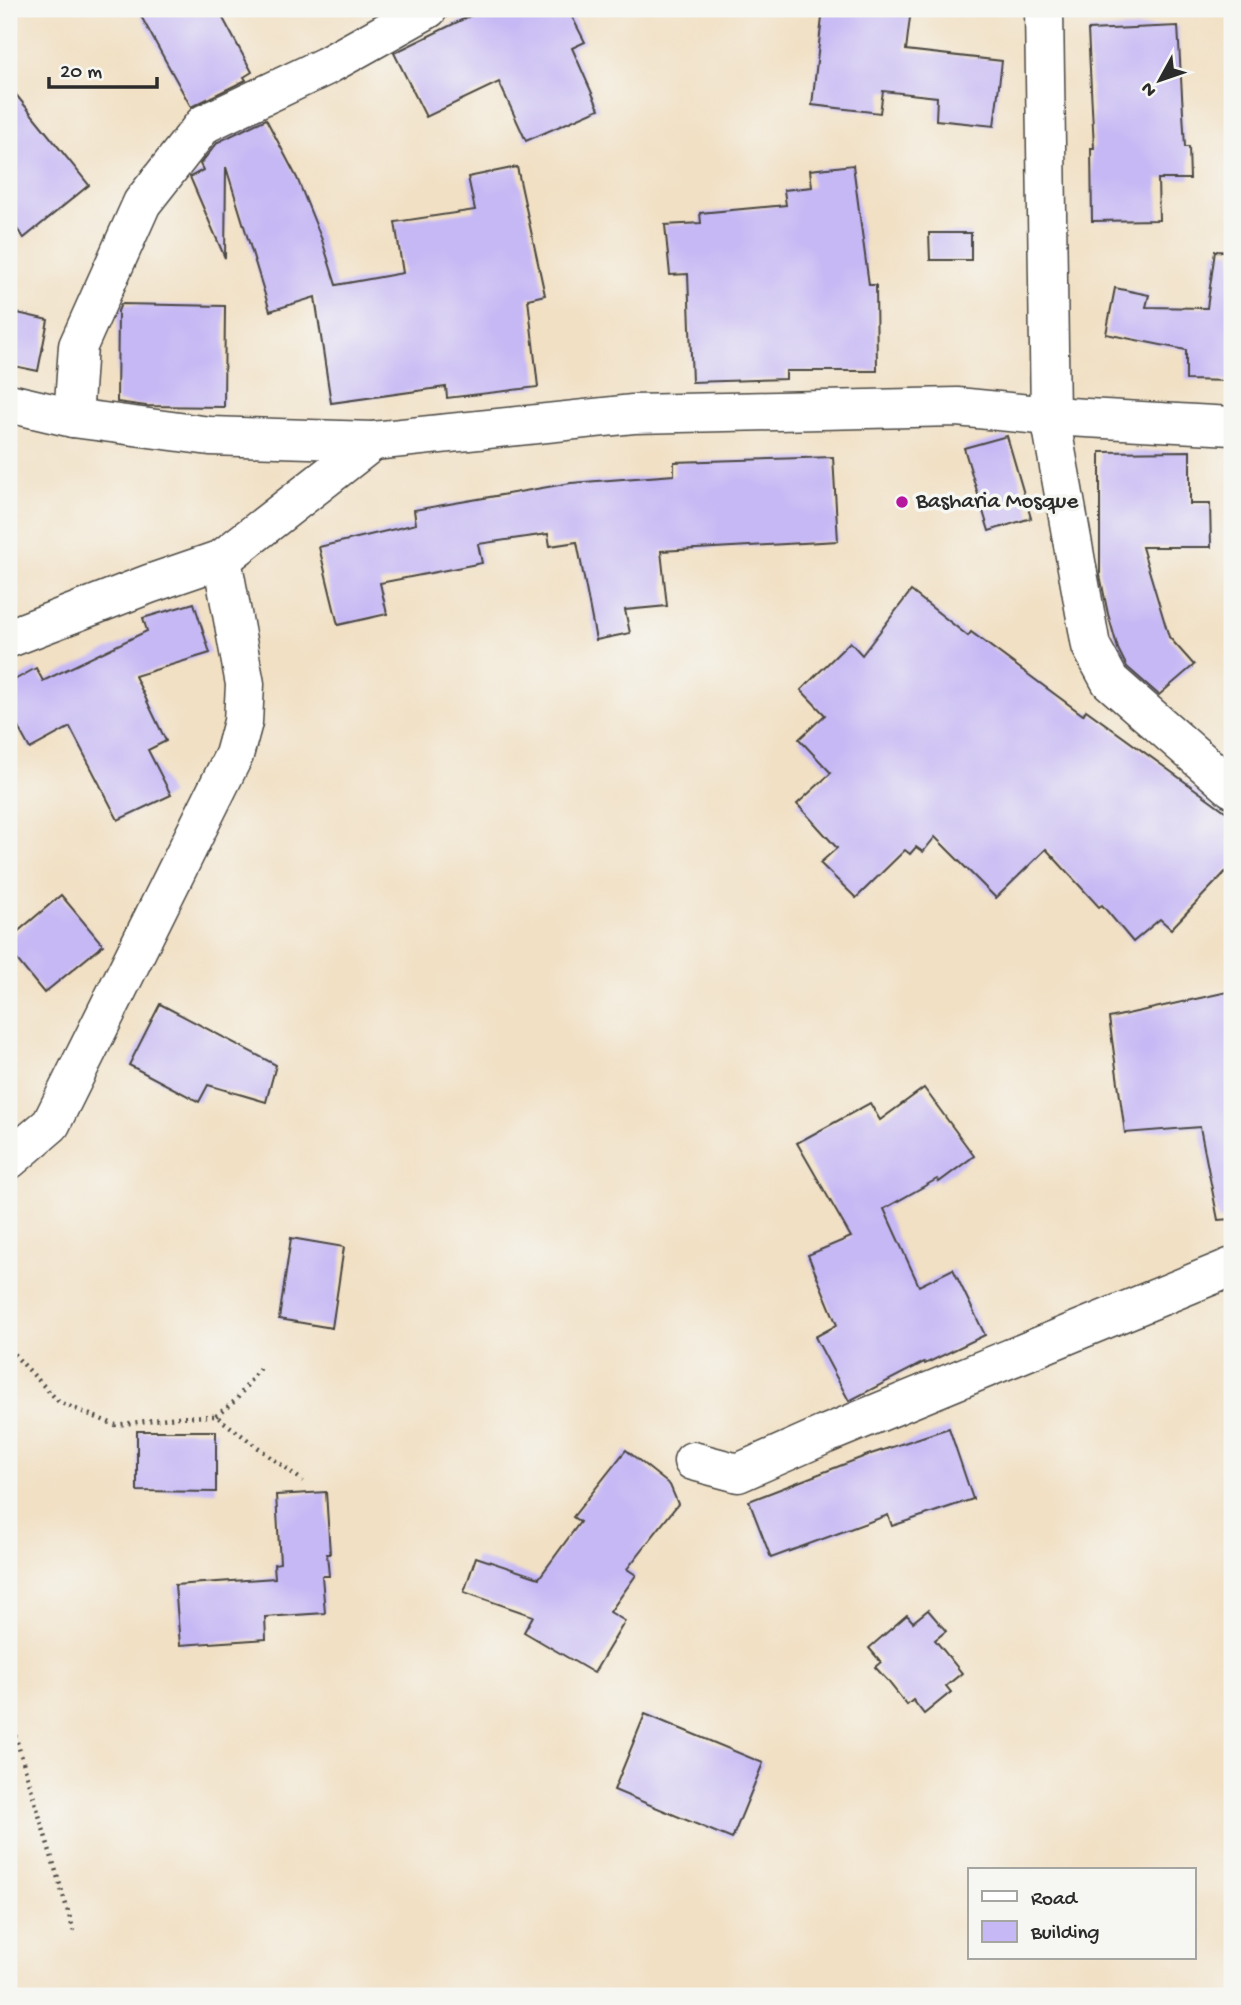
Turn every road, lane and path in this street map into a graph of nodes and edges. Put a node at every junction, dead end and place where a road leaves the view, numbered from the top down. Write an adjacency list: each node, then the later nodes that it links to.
1 (428, 9): 5 (street)
2 (1044, 9): 4 (street)
3 (9, 403): 5 (street)
4 (1050, 416): 6 (street); 7 (street); 10 (street)
5 (73, 418): 7 (street)
6 (1232, 426)
7 (373, 441): 8 (street)
8 (222, 559): 9 (street); 11 (street)
9 (9, 638)
10 (1232, 788)
11 (51, 1124): 12 (street); 13 (street)
12 (9, 1160)
13 (9, 1181)
14 (1232, 1267): 18 (street)
15 (9, 1349): 17 (path)
16 (262, 1365): 17 (path)
17 (216, 1416): 19 (path)
18 (692, 1461)
19 (303, 1482)
20 (9, 1714): 21 (path)
21 (75, 1935)

